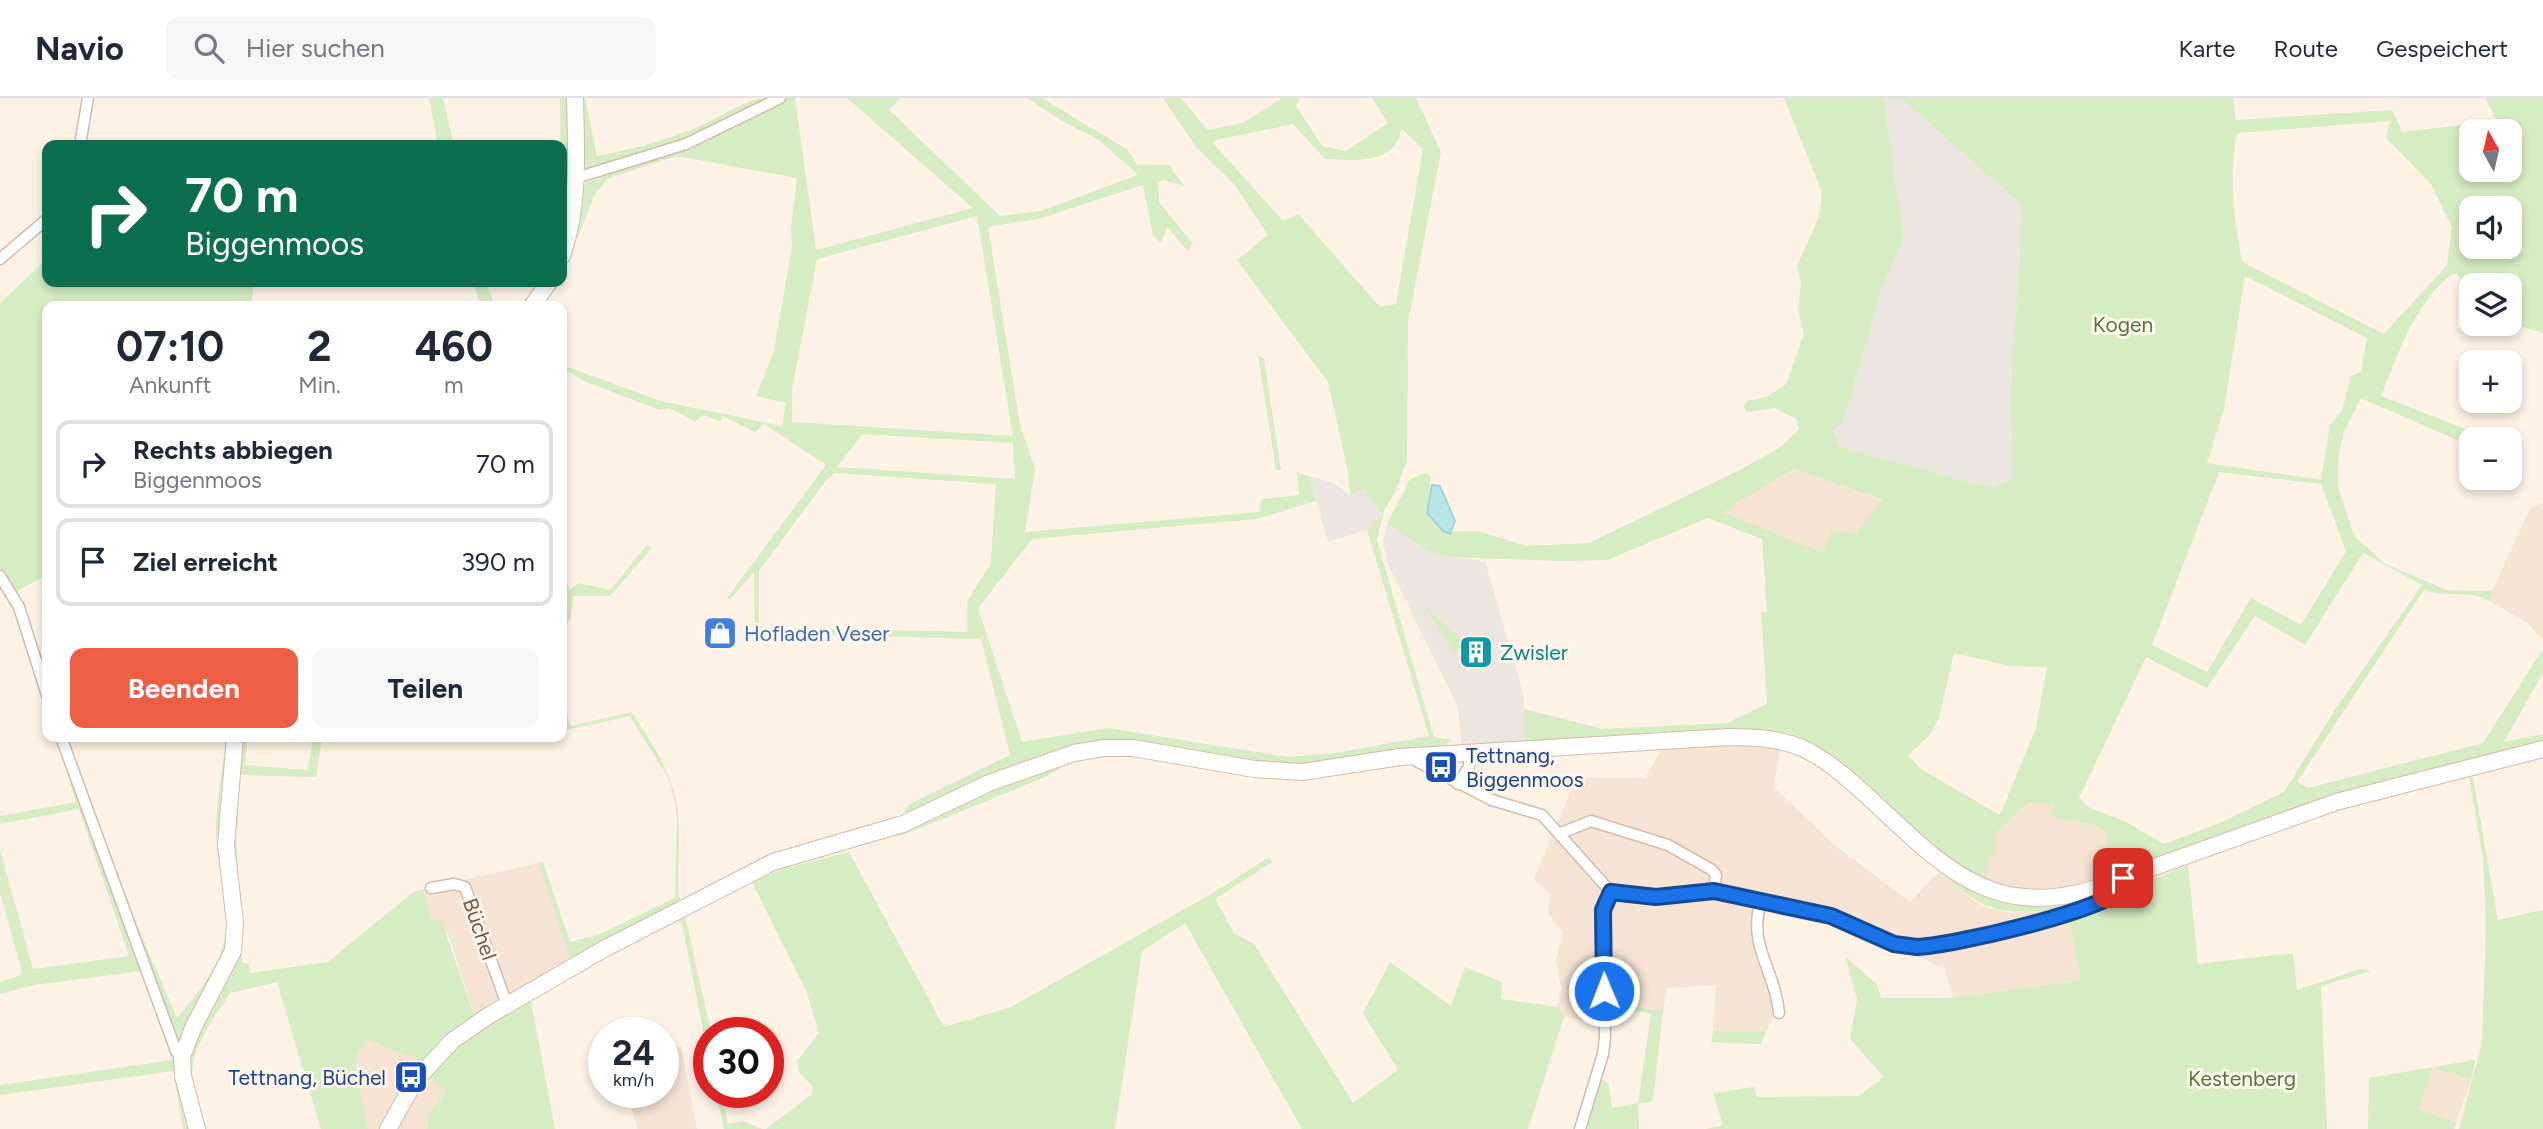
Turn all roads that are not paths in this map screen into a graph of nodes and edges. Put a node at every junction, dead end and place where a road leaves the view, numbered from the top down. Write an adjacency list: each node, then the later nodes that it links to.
1 (88, 98): 4 (street)
2 (575, 98): 5 (main road)
3 (780, 98): 5 (street)
4 (80, 140)
5 (576, 178): 7 (main road)
6 (42, 223): 8 (street)
7 (567, 240)
8 (0, 259)
9 (0, 576): 10 (street)
10 (42, 679)
11 (63, 742): 25 (street)
12 (235, 742): 25 (main road)
13 (2543, 749): 18 (main road)
14 (1469, 753): 15 (main road); 16 (street); 18 (main road)
15 (1415, 756): 16 (street); 23 (main road)
16 (1458, 784): 17 (street)
17 (1561, 834): 20 (street); 21 (street)
18 (2123, 878): 22 (street)
19 (431, 888): 23 (street, Büchel)
20 (1714, 891): 21 (street); 22 (street)
21 (1611, 892): 28 (street)
22 (1761, 901): 24 (street)
23 (506, 1005): 27 (main road)
24 (1779, 1013)
25 (182, 1057): 26 (main road)
26 (197, 1129)
27 (388, 1129)
28 (1580, 1129)

